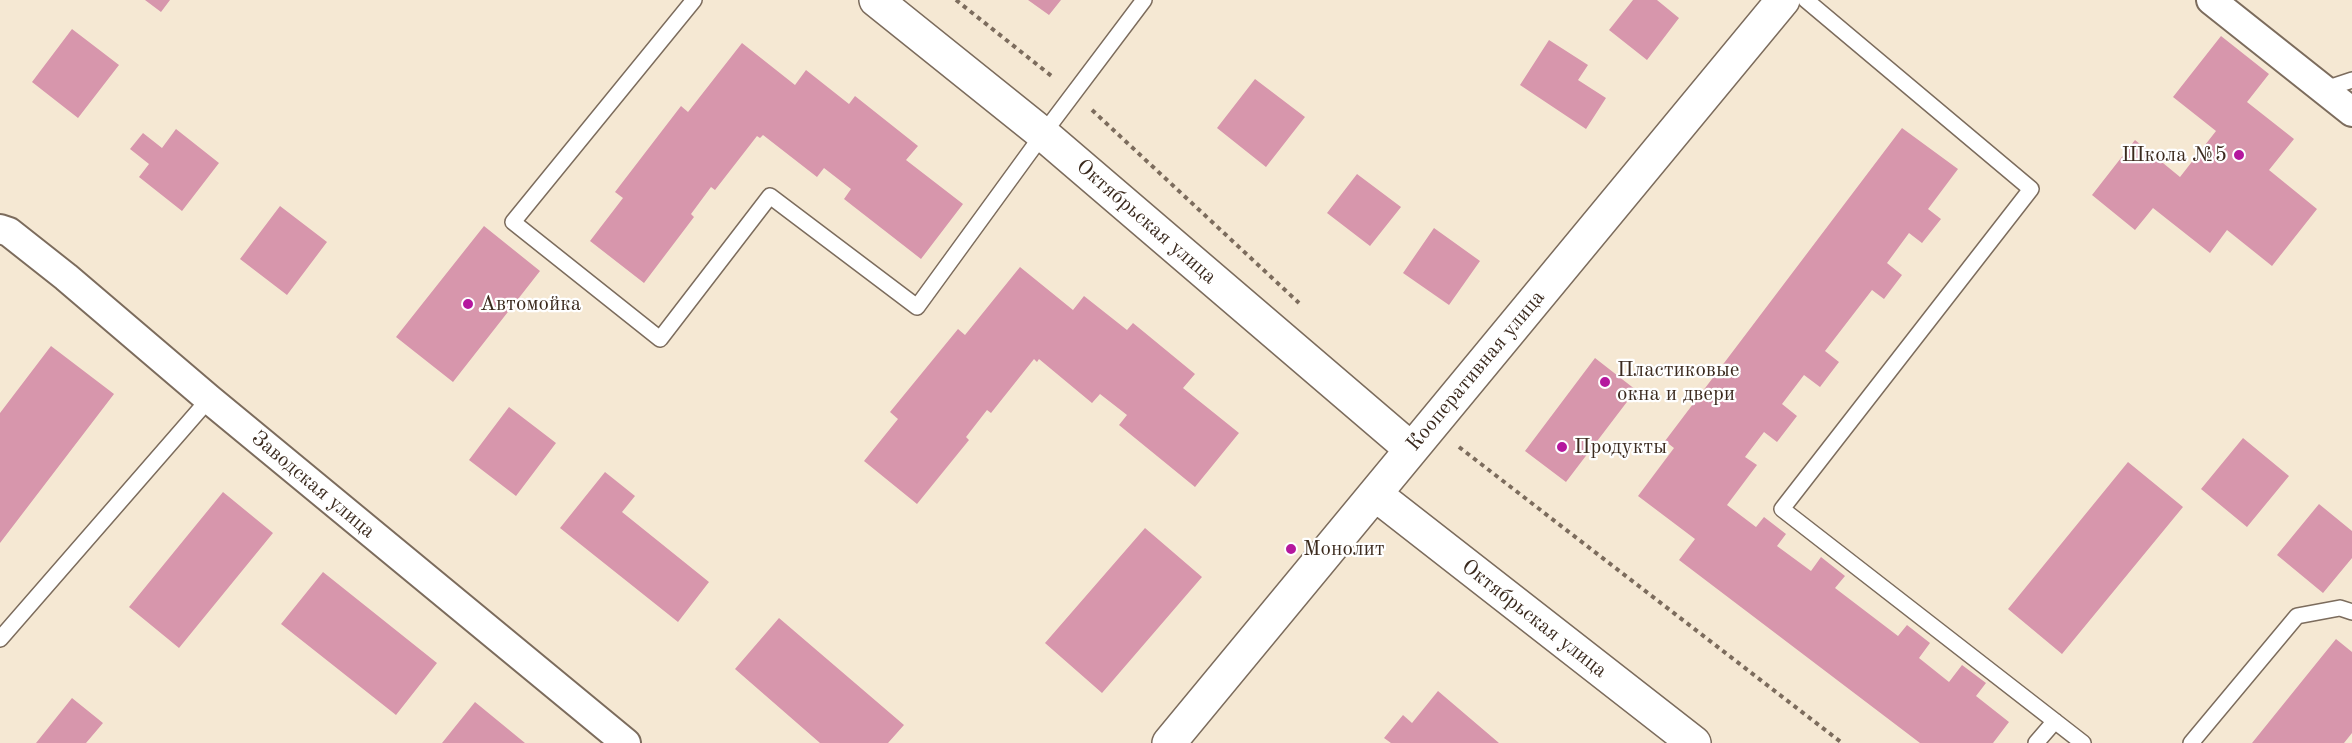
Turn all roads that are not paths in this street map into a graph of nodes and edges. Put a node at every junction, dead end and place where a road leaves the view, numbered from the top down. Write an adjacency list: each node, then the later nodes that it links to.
1 (694, 0): 10 (lane)
2 (876, 0): 10 (street, Октябрьская улица)
3 (1144, 0): 10 (lane)
4 (1783, 0): 13 (street, Кооперативная улица)
5 (1806, 0): 17 (lane)
6 (2211, 0): 8 (street)
7 (2352, 80): 8 (lane)
8 (2322, 90): 9 (street)
9 (2352, 112)
10 (1043, 134): 13 (street, Октябрьская улица)
11 (0, 229): 12 (street, Заводская улица)
12 (209, 399): 16 (lane); 18 (street, Заводская улица)
13 (1421, 437): 14 (street, Кооперативная улица)
14 (1375, 494): 19 (street, Кооперативная улица); 20 (street, Октябрьская улица)
15 (2352, 612): 23 (lane)
16 (0, 639)
17 (2055, 721): 21 (lane); 22 (lane)
18 (626, 743)
19 (1168, 743)
20 (1694, 743)
21 (2036, 743)
22 (2083, 743)
23 (2191, 743)

